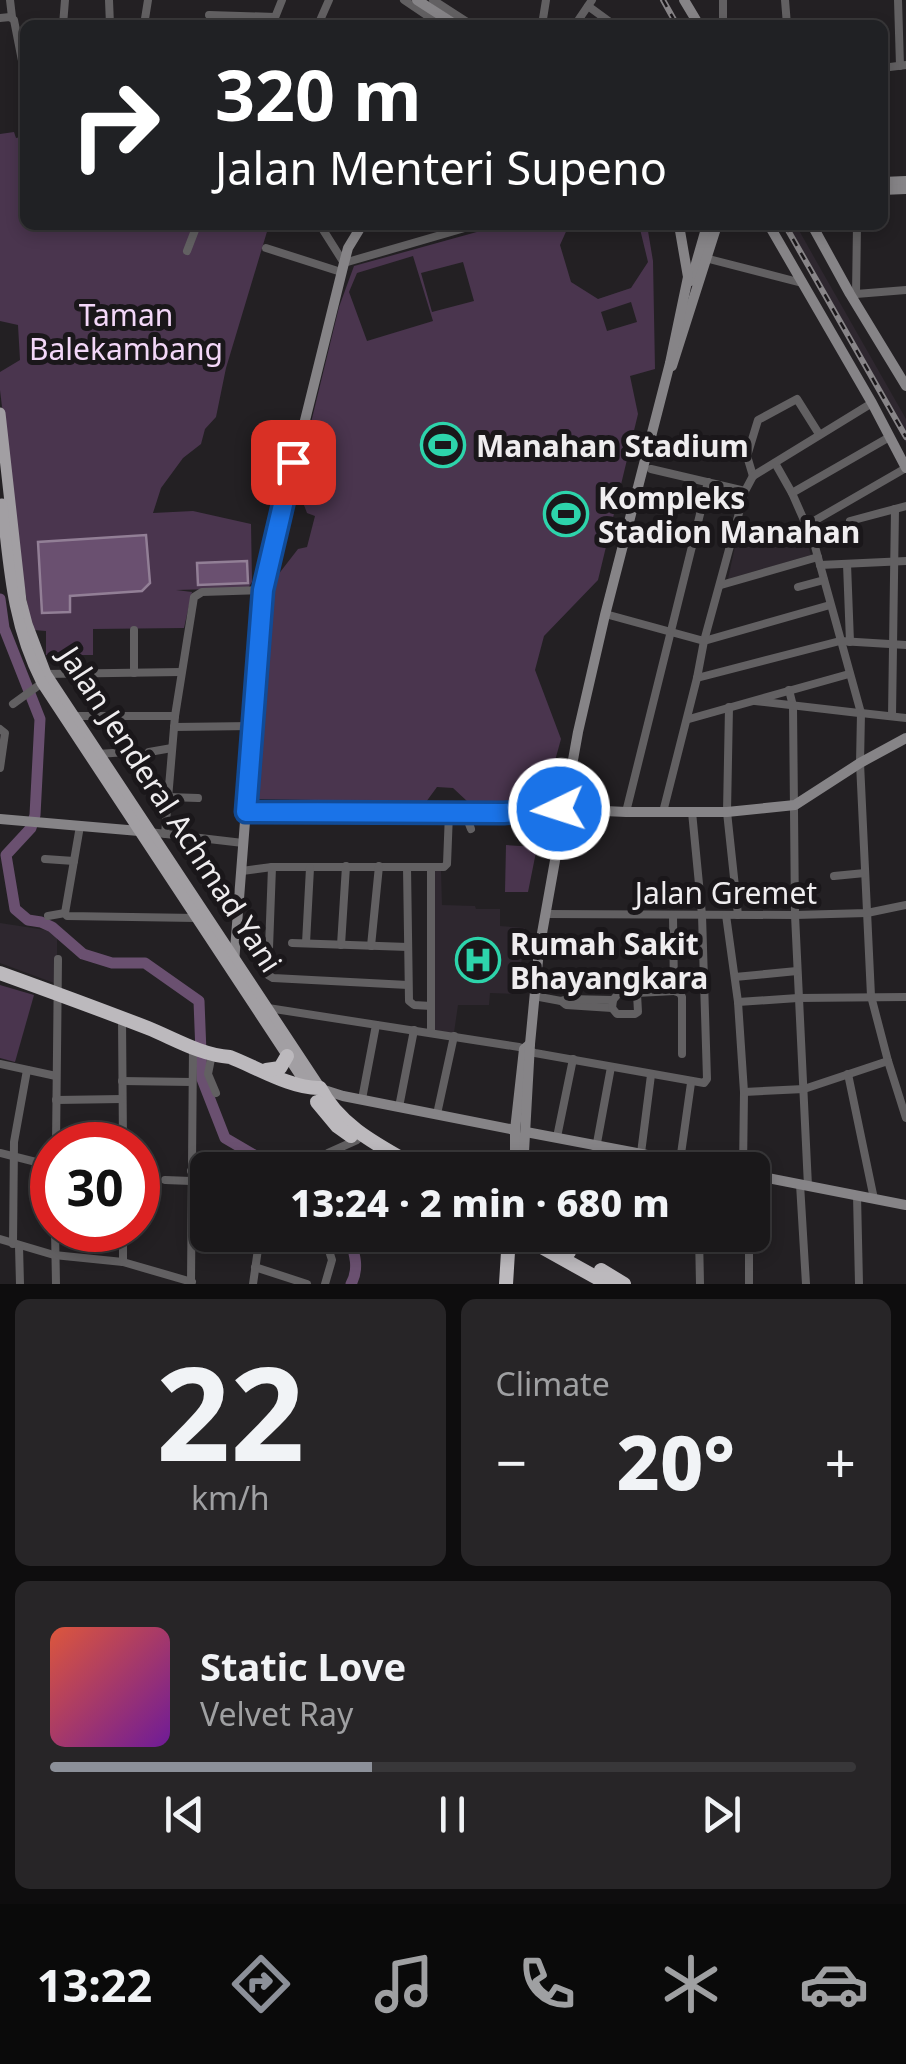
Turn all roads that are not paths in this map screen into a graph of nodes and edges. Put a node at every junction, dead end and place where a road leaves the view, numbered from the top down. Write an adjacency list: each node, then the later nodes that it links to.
1 (10, 0): 8 (street)
2 (433, 0): 10 (street)
3 (898, 0): 13 (street)
4 (412, 1): 10 (main road)
5 (590, 3): 11 (street)
6 (209, 15): 9 (street)
7 (0, 18): 8 (street)
8 (12, 18): 12 (street)
9 (263, 20)
10 (446, 20)
11 (609, 20)
12 (20, 41)
13 (903, 65)
14 (195, 230): 27 (street)
15 (323, 230): 24 (street)
16 (359, 230): 26 (main road)
17 (460, 230): 29 (street)
18 (680, 230): 33 (main road)
19 (712, 230): 33 (main road)
20 (712, 230): 28 (main road)
21 (771, 230): 30 (main road)
22 (815, 230): 32 (main road)
23 (857, 230): 32 (street)
24 (328, 237): 26 (street); 29 (street)
25 (266, 248): 29 (street)
26 (348, 248): 29 (main road)
27 (187, 251)
28 (704, 258): 30 (street); 33 (main road)
29 (342, 268): 59 (main road)
30 (802, 283): 35 (main road)
31 (906, 290): 32 (street)
32 (853, 294): 34 (main road)
33 (672, 362): 61 (main road); 97 (main road)
34 (906, 386)
35 (872, 403): 37 (street); 40 (main road)
36 (0, 413): 51 (main road, Jalan Jenderal Achmad Yani)
37 (819, 434): 39 (street); 42 (street)
38 (886, 439): 46 (street)
39 (775, 462): 42 (street); 46 (street)
40 (906, 468): 50 (street)
41 (651, 469): 44 (street)
42 (753, 476): 45 (street)
43 (0, 479): 51 (main road, Jalan Jenderal Achmad Yani)
44 (708, 482): 45 (street); 63 (street)
45 (745, 490): 57 (street)
46 (792, 493): 50 (street)
47 (906, 506): 48 (street)
48 (895, 509): 49 (street); 53 (street)
49 (850, 521)
50 (808, 525): 52 (street)
51 (6, 548): 72 (main road, Jalan Jenderal Achmad Yani)
52 (819, 561): 55 (street); 56 (street); 57 (street)
53 (894, 562): 54 (street); 55 (street); 66 (street)
54 (906, 562)
55 (846, 564): 65 (street)
56 (824, 580): 58 (street); 60 (street)
57 (721, 584): 64 (street)
58 (798, 587)
59 (263, 590): 68 (street); 84 (main road)
60 (830, 605): 64 (street); 65 (street)
61 (609, 615): 63 (street); 97 (main road)
62 (134, 630): 69 (street)
63 (672, 631): 64 (street); 99 (street)
64 (704, 641): 71 (street)
65 (845, 641): 66 (street); 70 (street); 71 (street)
66 (894, 645): 67 (street); 81 (street)
67 (906, 645)
68 (181, 672): 69 (street); 80 (street)
69 (134, 673): 72 (street)
70 (849, 674): 73 (street); 78 (street)
71 (697, 678): 100 (street)
72 (42, 681): 75 (street); 79 (main road, Jalan Jenderal Achmad Yani); 108 (main road, Jalan Jenderal Achmad Yani)
73 (789, 690): 74 (street); 76 (street)
74 (751, 700): 76 (street); 77 (street)
75 (12, 704)
76 (793, 706): 78 (street); 96 (street)
77 (729, 707): 83 (street); 102 (street)
78 (860, 713): 81 (street); 92 (street)
79 (72, 716): 80 (street); 91 (main road, Jalan Jenderal Achmad Yani)
80 (175, 716): 85 (street)
81 (892, 716): 82 (street)
82 (906, 718)
83 (689, 719)
84 (252, 726): 85 (street); 98 (main road)
85 (174, 727): 88 (street)
86 (0, 728): 93 (street)
87 (906, 738): 92 (main road)
88 (172, 748): 90 (street); 94 (street)
89 (127, 752): 91 (street)
90 (149, 752)
91 (98, 754): 108 (main road, Jalan Jenderal Achmad Yani)
92 (860, 764): 96 (main road); 120 (street)
93 (0, 768)
94 (168, 798): 95 (street); 109 (street)
95 (198, 798)
96 (795, 805): 102 (main road); 131 (street)
97 (562, 809): 99 (main road); 104 (street); 126 (main road)
98 (246, 812): 103 (street); 110 (main road)
99 (626, 812): 100 (main road)
100 (662, 812): 101 (main road)
101 (692, 812): 102 (main road); 128 (street)
102 (727, 812): 130 (street)
103 (450, 813): 104 (street); 117 (street)
104 (460, 813): 107 (street)
105 (0, 819): 106 (main road)
106 (80, 826): 108 (main road); 112 (street)
107 (471, 830)
108 (144, 831): 109 (street); 134 (main road, Jalan Jenderal Achmad Yani); 141 (main road, Jalan Jenderal Achmad Yani)
109 (165, 834): 110 (street)
110 (243, 843): 119 (main road)
111 (45, 859): 112 (street)
112 (74, 862): 123 (street)
113 (346, 866): 114 (street); 118 (street); 137 (street)
114 (379, 866): 116 (street); 138 (street)
115 (272, 867): 118 (street); 119 (street); 145 (street)
116 (407, 867): 117 (street); 139 (street)
117 (431, 867): 155 (street)
118 (310, 868): 136 (street)
119 (242, 871): 141 (main road)
120 (866, 872): 121 (street); 125 (street)
121 (834, 876)
122 (58, 877): 123 (street)
123 (71, 878): 127 (street)
124 (906, 905): 125 (street, Jalan Gremet)
125 (867, 913): 131 (street, Jalan Gremet); 150 (street)
126 (545, 914): 128 (street, Jalan Gremet); 149 (main road)
127 (67, 915): 132 (street); 134 (street)
128 (702, 915): 129 (street, Jalan Gremet); 177 (street)
129 (726, 915): 130 (street, Jalan Gremet); 144 (street)
130 (738, 915): 131 (street, Jalan Gremet)
131 (795, 915): 142 (street)
132 (48, 916)
133 (672, 916): 146 (street)
134 (196, 918): 141 (main road, Jalan Jenderal Achmad Yani)
135 (292, 943): 136 (street)
136 (306, 943): 137 (street)
137 (342, 945): 138 (street)
138 (371, 946): 139 (street)
139 (408, 948): 145 (street)
140 (58, 959): 147 (street)
141 (233, 965): 156 (main road, Jalan Jenderal Achmad Yani); 165 (main road, Jalan Jenderal Achmad Yani)
142 (797, 971): 144 (street); 152 (street)
143 (0, 973): 147 (highway)
144 (735, 977): 153 (street)
145 (408, 985): 155 (street)
146 (674, 991): 148 (street); 164 (street)
147 (56, 994): 157 (highway); 174 (street)
148 (637, 994): 154 (street); 154 (street)
149 (534, 996): 154 (street); 162 (main road)
150 (871, 996): 151 (street); 152 (street); 167 (street)
151 (906, 997)
152 (798, 998): 153 (street); 178 (street)
153 (738, 1002): 179 (street)
154 (613, 1004)
155 (431, 1006): 160 (street)
156 (268, 1008): 158 (street); 181 (main road, Jalan Jenderal Achmad Yani)
157 (122, 1018): 163 (highway); 175 (street)
158 (376, 1025): 159 (street); 182 (street)
159 (414, 1030): 160 (street); 185 (street)
160 (431, 1032): 161 (street)
161 (454, 1036): 162 (street); 187 (street)
162 (528, 1048): 166 (street); 193 (main road)
163 (206, 1052): 171 (highway); 176 (street); 180 (street); 181 (highway)
164 (682, 1054)
165 (287, 1056): 171 (highway); 181 (main road, Jalan Jenderal Achmad Yani)
166 (573, 1059): 169 (street); 195 (street)
167 (888, 1061): 172 (street); 186 (street)
168 (0, 1064): 170 (street)
169 (612, 1067): 173 (street); 197 (street)
170 (27, 1070): 174 (street); 210 (street)
171 (265, 1070): 181 (highway)
172 (848, 1074): 178 (street); 217 (street)
173 (651, 1075): 177 (street); 207 (street)
174 (56, 1076): 183 (street)
175 (122, 1081): 176 (street); 184 (street)
176 (192, 1082): 192 (street)
177 (692, 1083): 208 (street)
178 (804, 1089): 179 (street); 215 (street)
179 (744, 1092): 209 (street)
180 (216, 1093)
181 (321, 1094): 182 (main road); 188 (highway, Jalan Jenderal Achmad Yani); 196 (highway, Jalan Jenderal Achmad Yani)
182 (358, 1098): 185 (main road); 188 (main road)
183 (56, 1100): 184 (street); 190 (street)
184 (122, 1100): 191 (street)
185 (400, 1107): 187 (main road)
186 (904, 1107): 189 (street)
187 (437, 1114): 193 (main road)
188 (342, 1116): 202 (highway, Jalan Jenderal Achmad Yani)
189 (906, 1118)
190 (56, 1122)
191 (122, 1122)
192 (191, 1131): 194 (street); 199 (street)
193 (520, 1131): 195 (main road); 203 (main road); 204 (main road)
194 (177, 1132)
195 (557, 1138): 197 (main road)
196 (357, 1140): 200 (street); 201 (highway, Jalan Jenderal Achmad Yani)
197 (598, 1145): 205 (street); 206 (main road)
198 (0, 1152): 210 (street)
199 (191, 1152)
200 (330, 1152)
201 (377, 1152)
202 (391, 1152)
203 (517, 1152)
204 (522, 1152)
205 (596, 1152)
206 (636, 1152)
207 (641, 1152)
208 (681, 1152)
209 (743, 1152)
210 (14, 1156): 211 (street); 220 (street)
211 (30, 1160)
212 (190, 1176): 214 (street)
213 (770, 1178): 215 (main road)
214 (165, 1180)
215 (804, 1185): 216 (main road); 248 (street)
216 (857, 1195): 217 (main road); 249 (street)
217 (874, 1199): 218 (main road)
218 (906, 1205)
219 (0, 1239): 220 (street)
220 (16, 1245): 231 (street); 236 (street)
221 (123, 1252): 232 (street)
222 (192, 1252): 235 (street)
223 (257, 1252): 233 (street)
224 (329, 1252): 241 (street)
225 (513, 1252): 242 (highway)
226 (515, 1252): 243 (highway)
227 (550, 1252): 244 (highway)
228 (568, 1252): 245 (highway)
229 (699, 1252): 246 (street)
230 (748, 1252): 247 (street)
231 (54, 1255): 232 (street); 237 (street)
232 (123, 1262): 234 (street)
233 (255, 1267): 239 (street); 240 (street)
234 (160, 1272): 235 (street); 238 (street)
235 (193, 1283)
236 (20, 1284)
237 (56, 1284)
238 (160, 1284)
239 (252, 1284)
240 (307, 1284)
241 (325, 1284)
242 (506, 1284)
243 (514, 1284)
244 (608, 1284)
245 (624, 1284)
246 (700, 1284)
247 (748, 1284)
248 (806, 1284)
249 (859, 1284)

